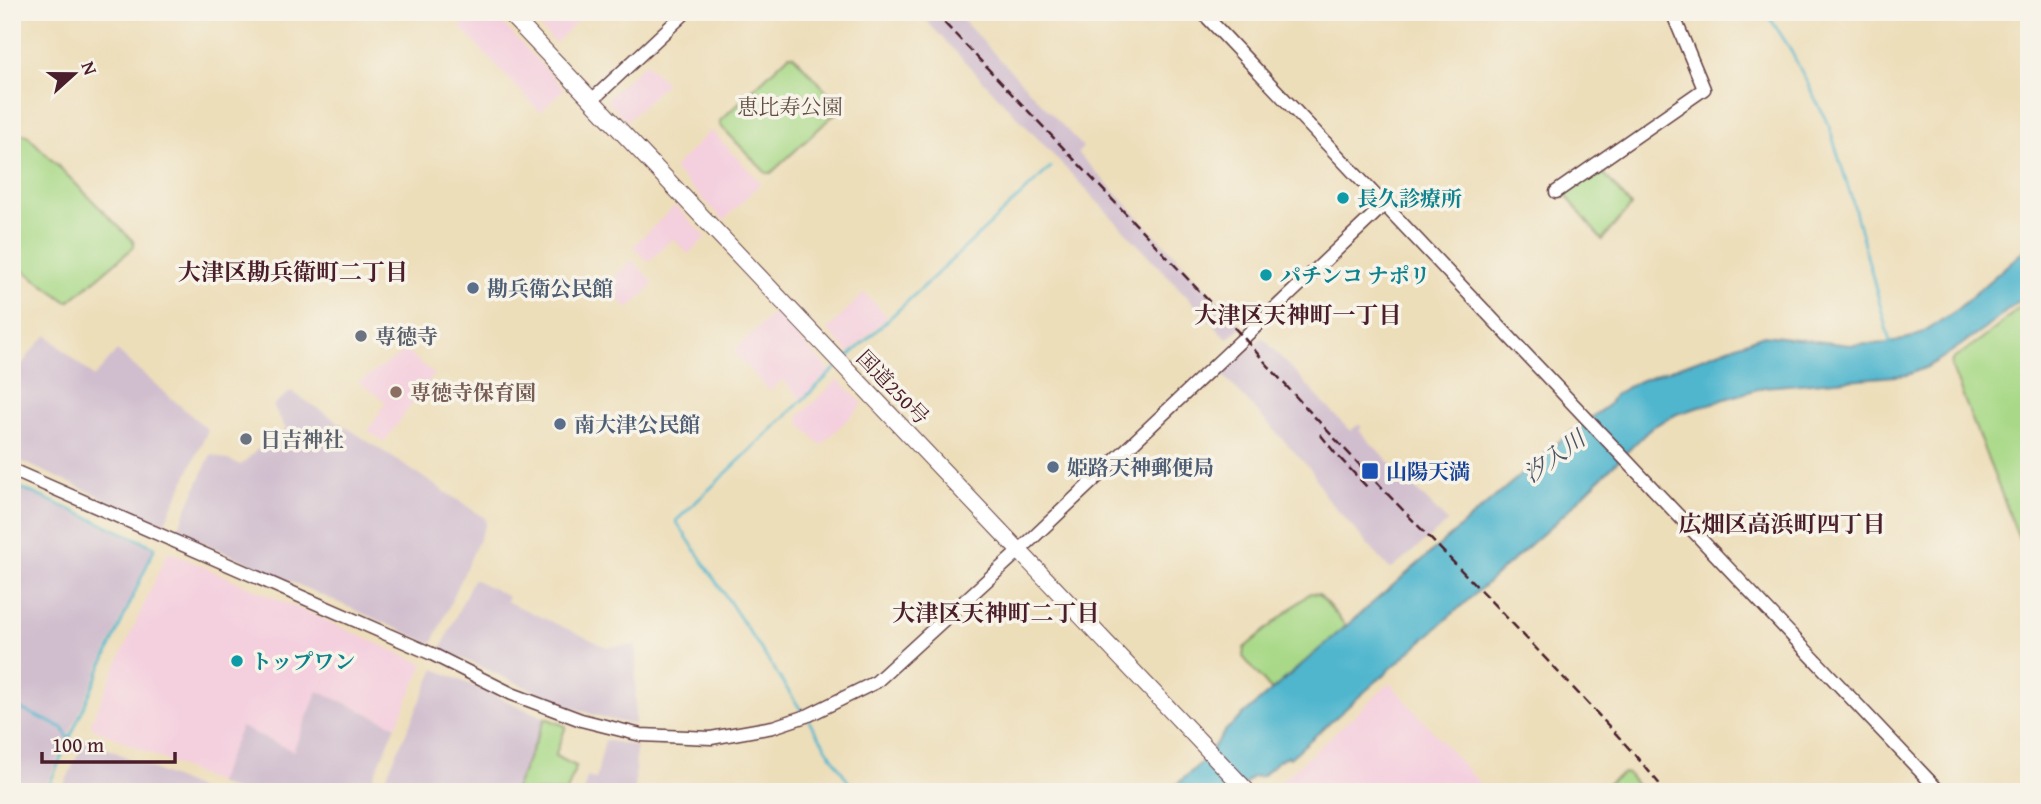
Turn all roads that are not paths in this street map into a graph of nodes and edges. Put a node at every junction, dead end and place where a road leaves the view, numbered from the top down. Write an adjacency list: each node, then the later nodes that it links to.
1 (508, 12): 5 (highway, 国道250号)
2 (686, 12): 5 (street)
3 (1202, 12): 7 (street)
4 (1672, 12): 6 (street)
5 (591, 101): 9 (highway, 国道250号)
6 (1556, 192)
7 (1384, 205): 9 (street); 11 (street)
8 (12, 470): 9 (street)
9 (1019, 551): 10 (highway, 国道250号)
10 (1248, 792)
11 (1940, 792)

